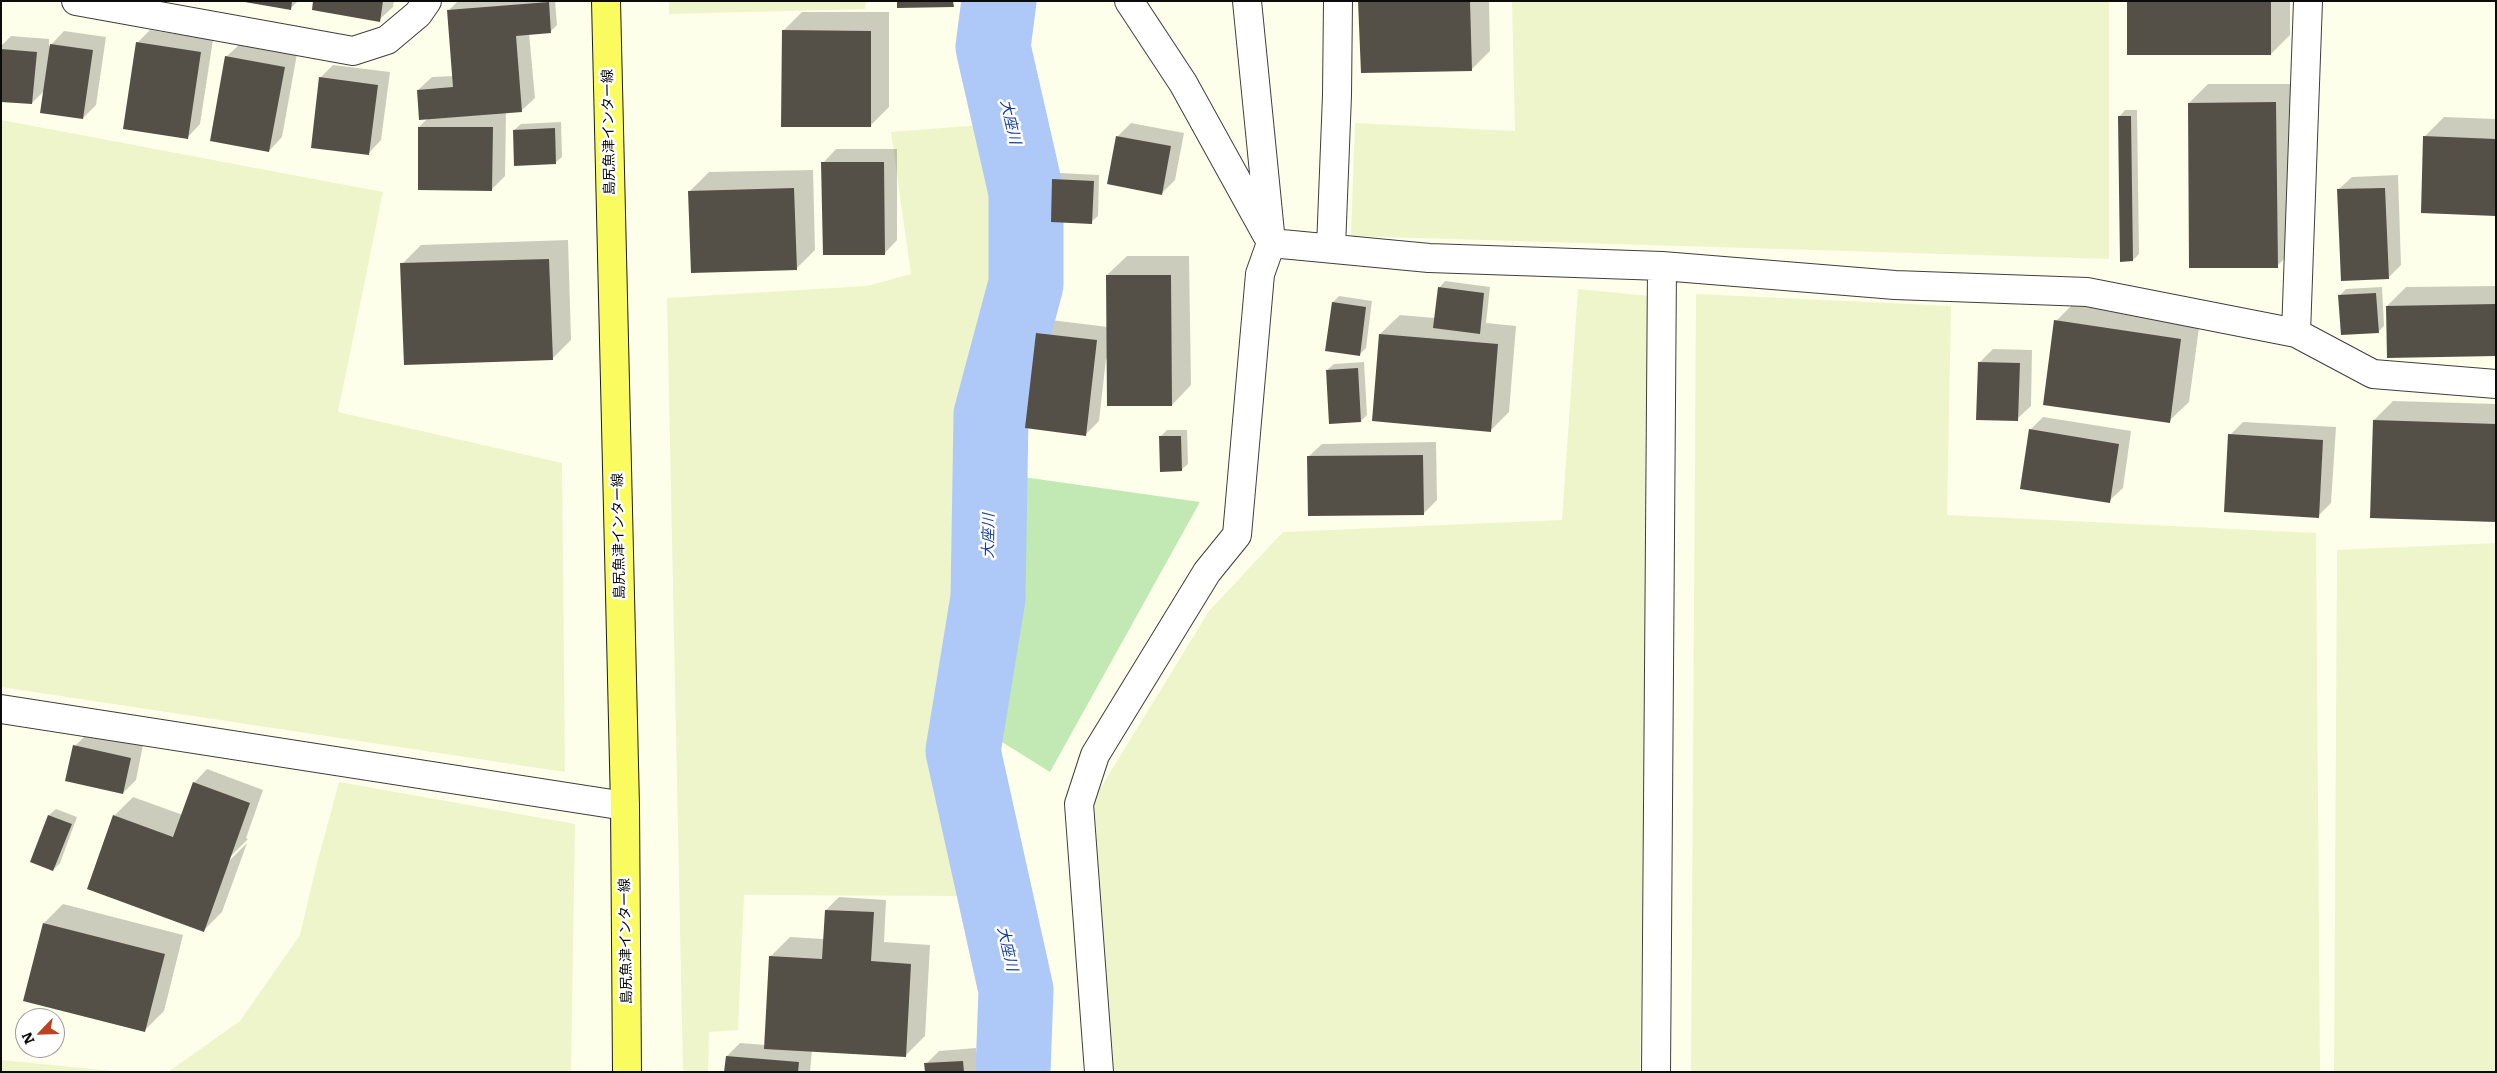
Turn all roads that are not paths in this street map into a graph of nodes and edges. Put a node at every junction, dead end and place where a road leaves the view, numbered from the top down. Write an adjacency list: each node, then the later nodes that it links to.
1 (76, 1): 2 (street)
2 (427, 1)
3 (606, 1): 14 (main road, 島尻魚津インター線)
4 (1129, 1): 8 (street)
5 (1247, 1): 8 (street)
6 (1338, 1): 9 (street)
7 (2308, 1): 11 (street)
8 (1271, 243): 9 (street); 16 (street)
9 (1331, 248): 10 (street)
10 (1662, 266): 11 (street); 17 (street)
11 (2296, 333): 12 (street)
12 (2496, 384)
13 (1, 709): 14 (street)
14 (625, 806): 15 (main road, 島尻魚津インター線)
15 (628, 1072)
16 (1098, 1072)
17 (1656, 1072)

